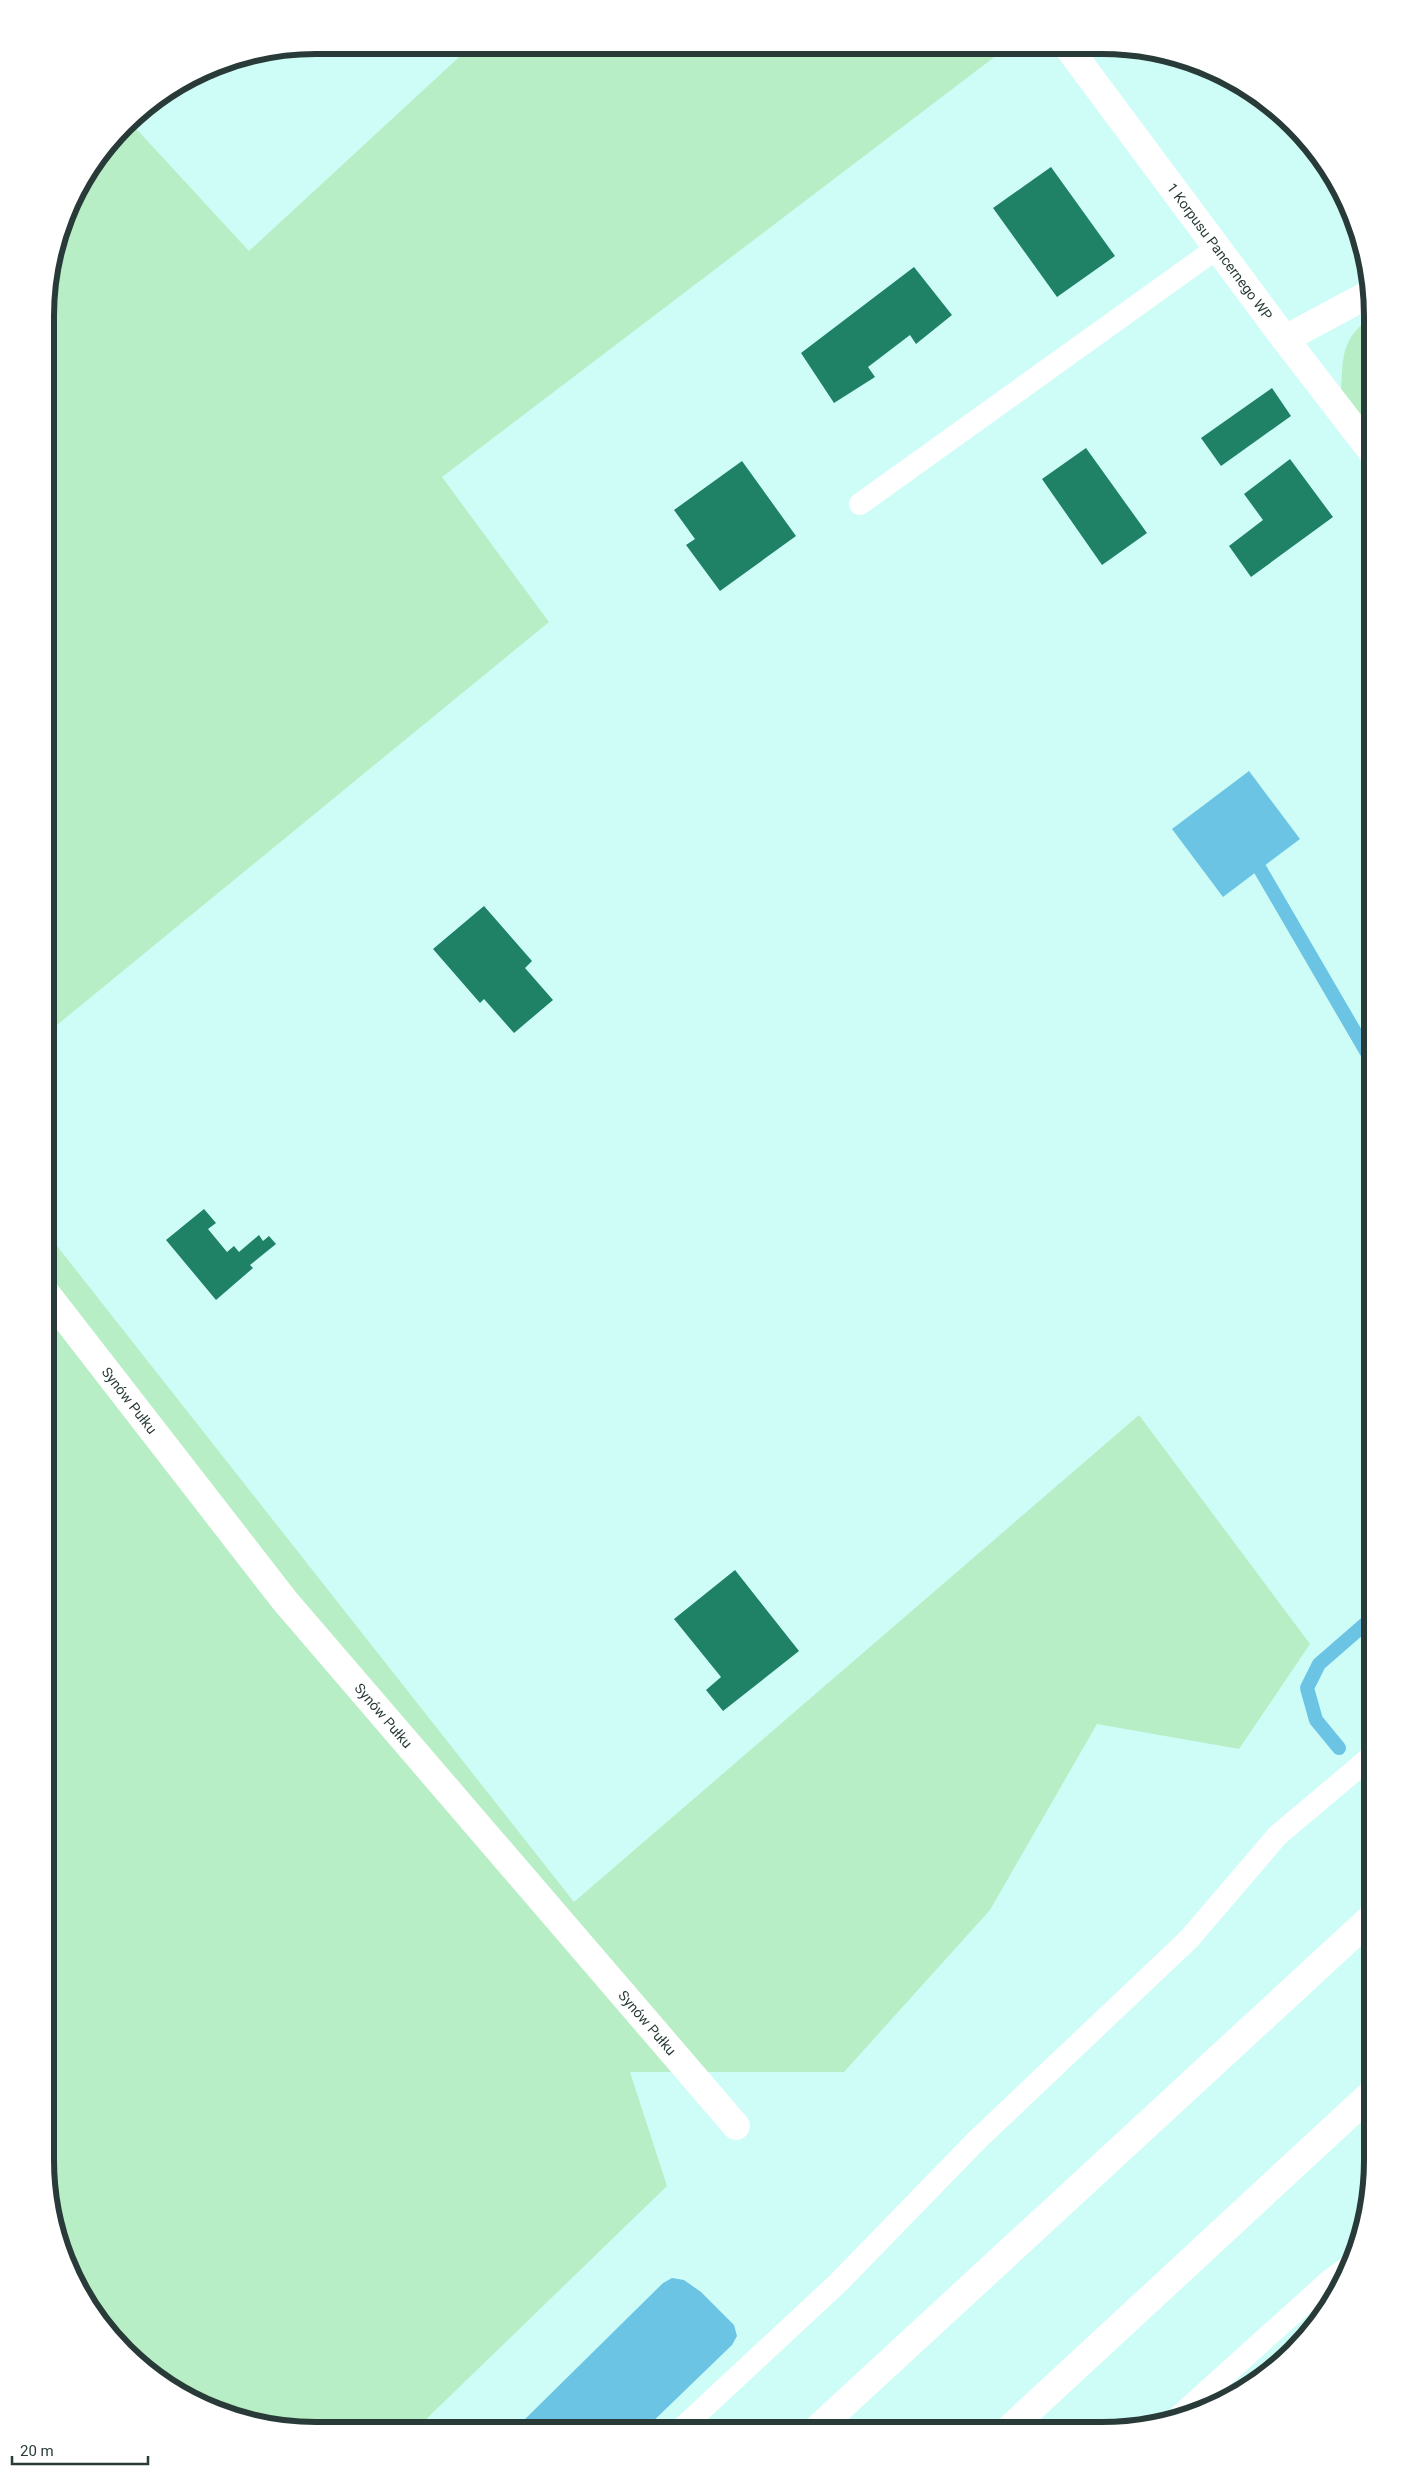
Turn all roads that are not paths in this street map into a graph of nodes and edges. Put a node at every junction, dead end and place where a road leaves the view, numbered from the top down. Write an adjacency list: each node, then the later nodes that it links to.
1 (1073, 54): 2 (main road, 1 Korpusu Pancernego WP)
2 (1217, 248): 4 (main road, 1 Korpusu Pancernego WP); 6 (lane)
3 (1364, 297): 4 (main road)
4 (1285, 339): 5 (main road, 1 Korpusu Pancernego WP)
5 (1364, 441)
6 (860, 504)
7 (54, 1303): 11 (main road, Synów Pułku)
8 (1364, 1762): 14 (lane)
9 (1364, 1924): 15 (main road)
10 (1364, 2100): 16 (main road)
11 (736, 2126)
12 (1338, 2274): 13 (lane)
13 (1190, 2407)
14 (689, 2422)
15 (825, 2422)
16 (1017, 2422)

